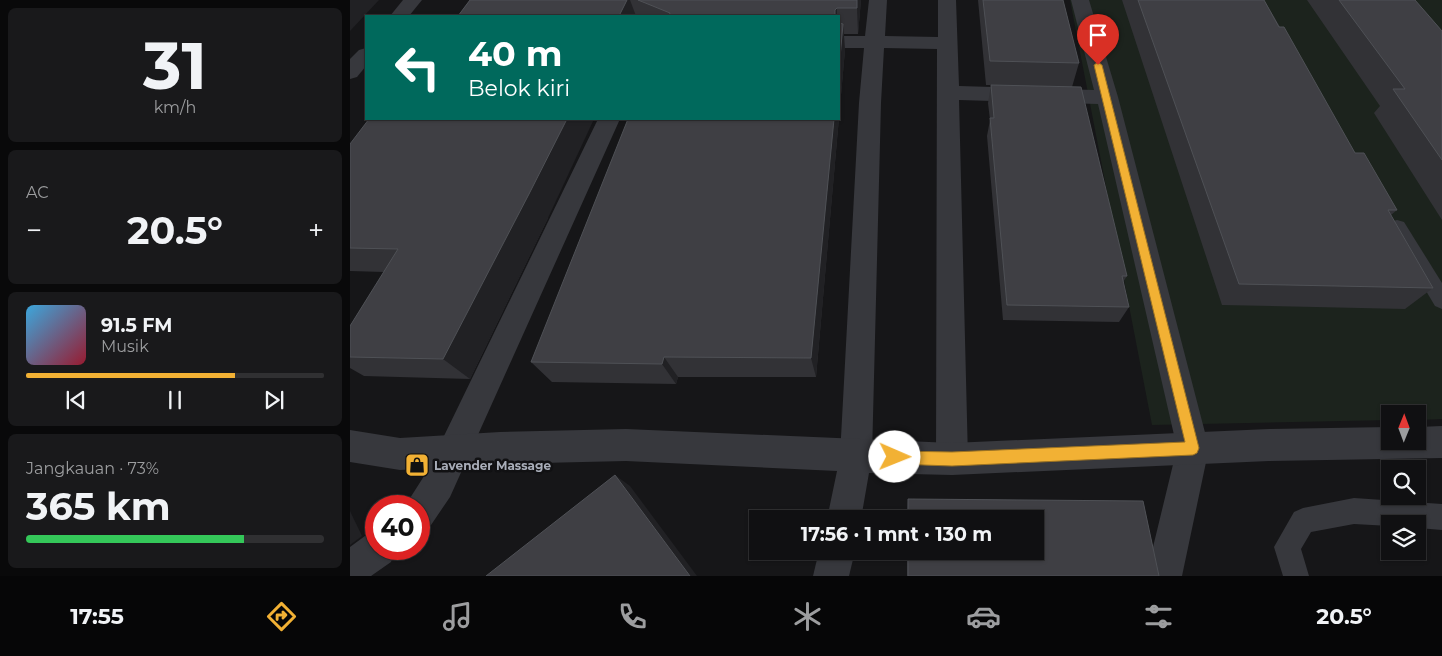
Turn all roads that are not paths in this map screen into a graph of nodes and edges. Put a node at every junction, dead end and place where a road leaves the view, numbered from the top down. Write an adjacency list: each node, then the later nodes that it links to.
1 (413, 0): 5 (street)
2 (878, 0): 7 (street)
3 (947, 0): 8 (street)
4 (1080, 0): 10 (street)
5 (400, 15)
6 (840, 42): 7 (street)
7 (875, 43): 8 (street); 18 (street)
8 (948, 43): 9 (street)
9 (947, 93): 10 (street); 19 (street)
10 (1107, 97): 16 (street)
11 (609, 120): 17 (street)
12 (1390, 216): 13 (lane)
13 (1442, 300)
14 (1442, 442): 16 (street)
15 (350, 446): 17 (street)
16 (1193, 448): 19 (street); 26 (street)
17 (453, 452): 18 (street); 20 (street)
18 (856, 456): 19 (street); 21 (street)
19 (952, 459)
20 (430, 497)
21 (846, 510)
22 (1442, 517): 28 (lane)
23 (365, 558): 25 (street)
24 (835, 560): 27 (street)
25 (350, 569)
26 (1166, 575)
27 (831, 576)
28 (1296, 576)

